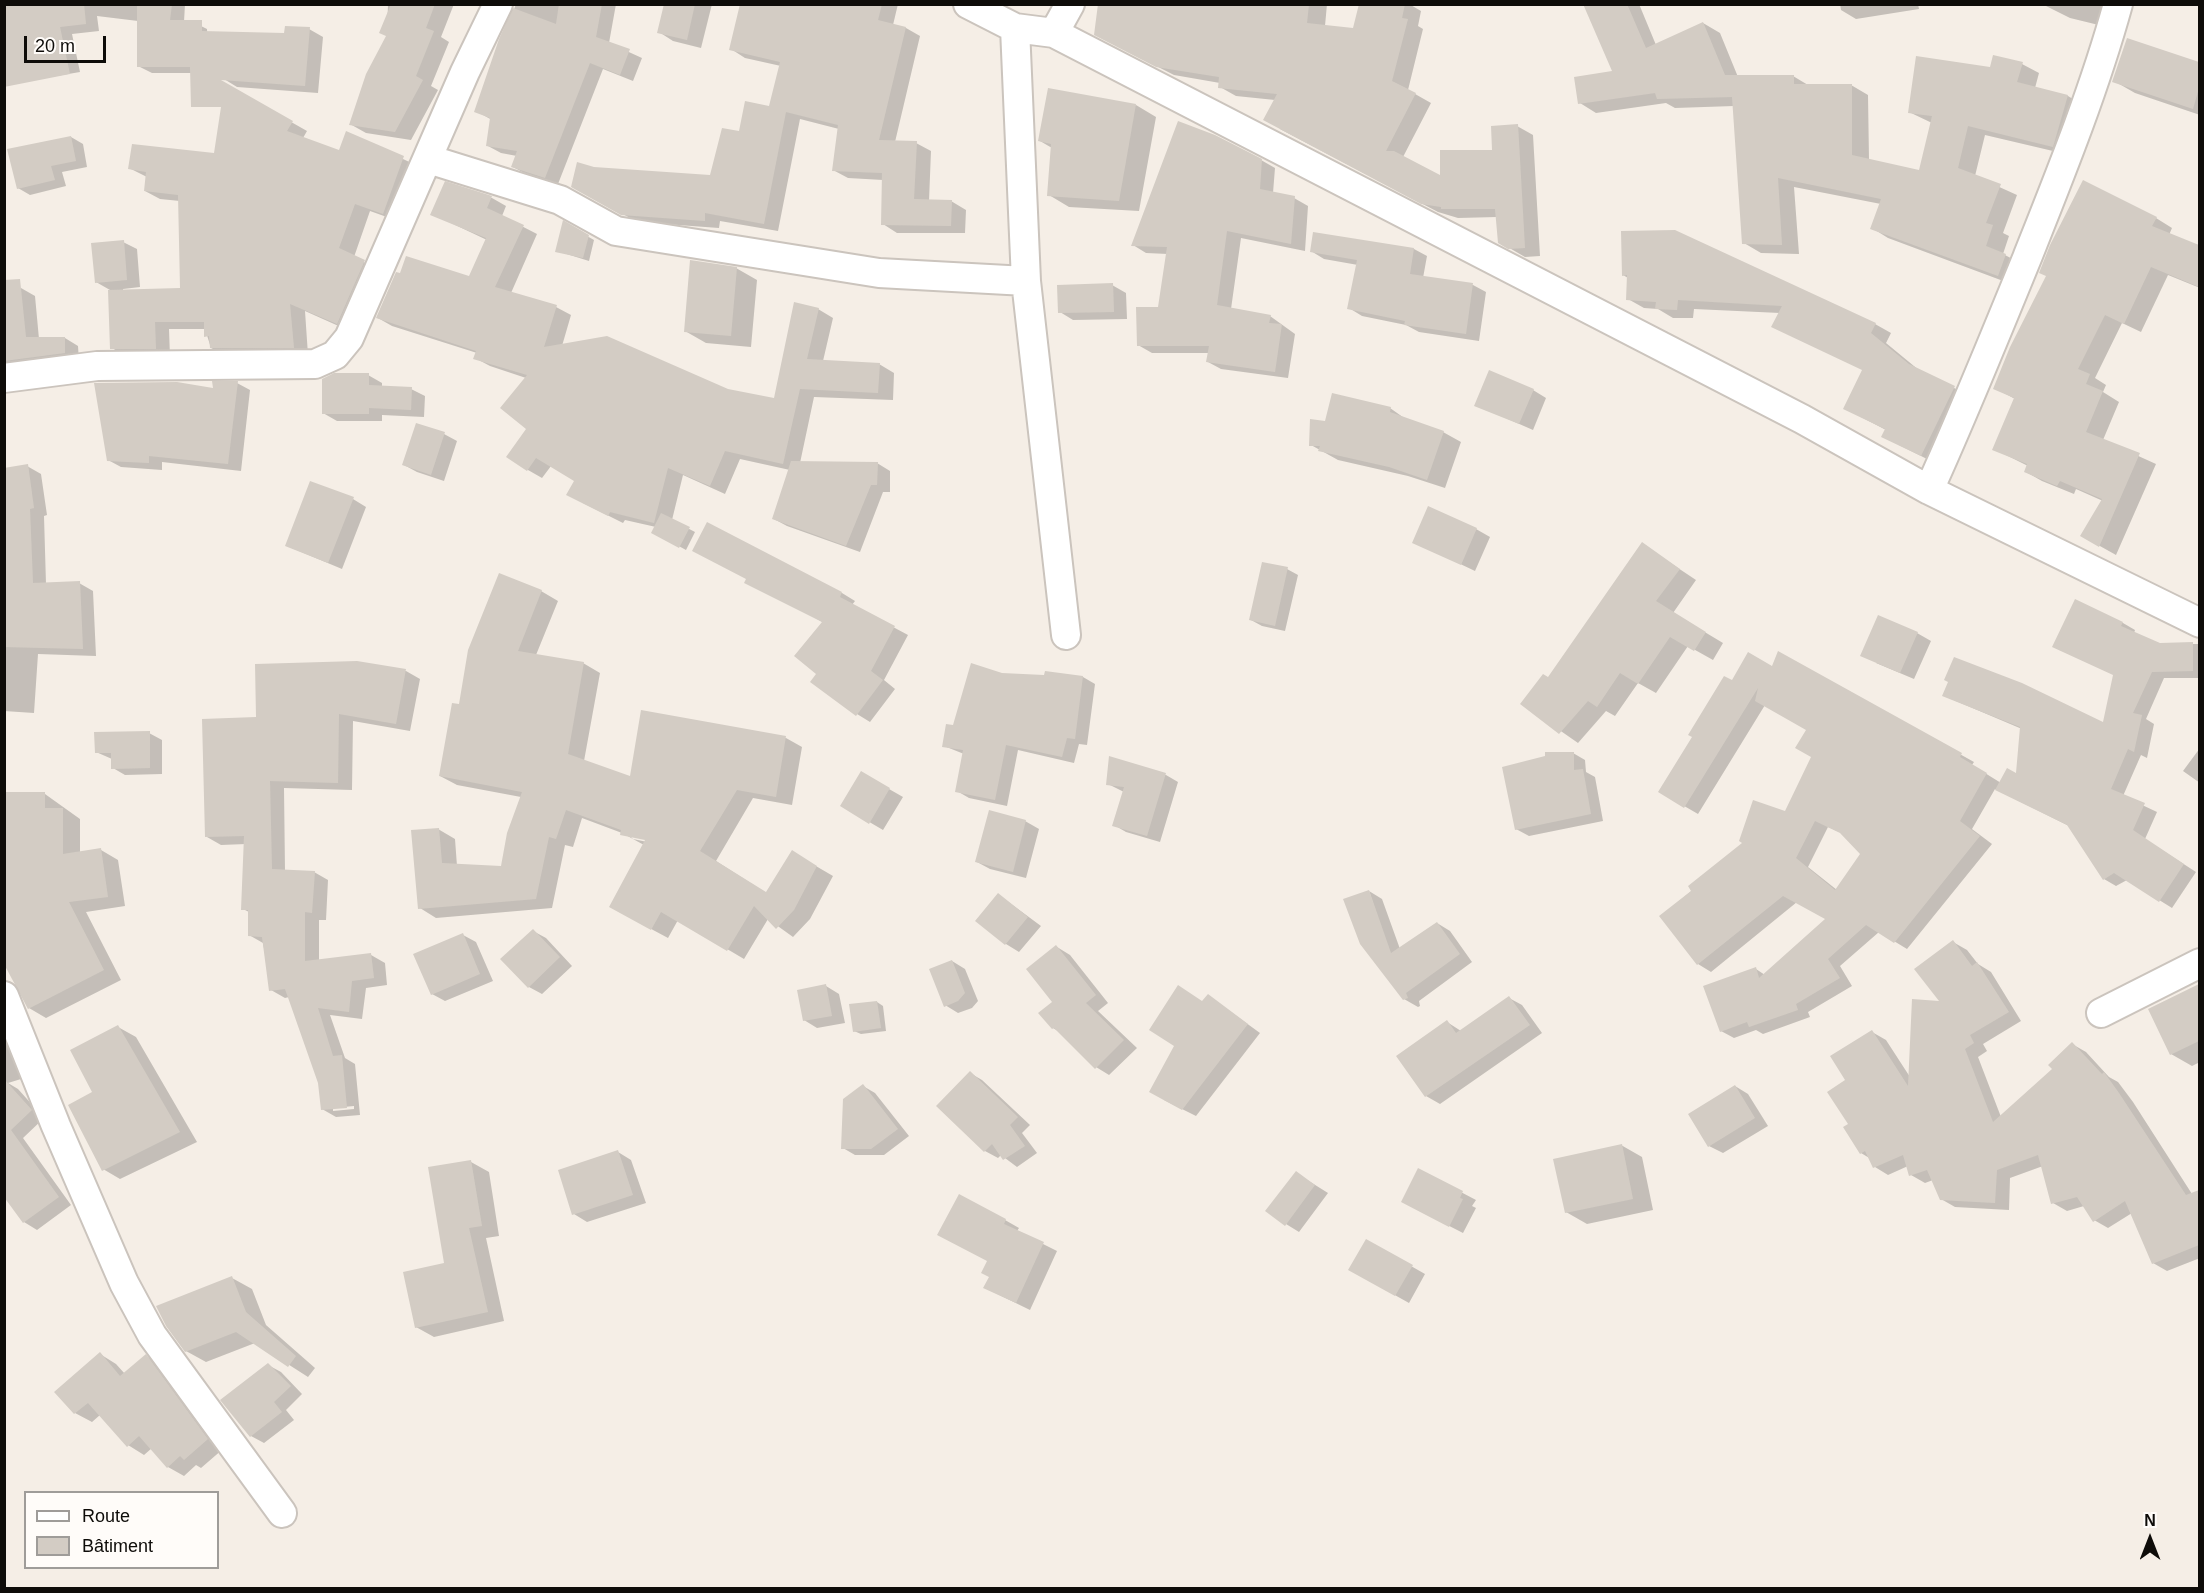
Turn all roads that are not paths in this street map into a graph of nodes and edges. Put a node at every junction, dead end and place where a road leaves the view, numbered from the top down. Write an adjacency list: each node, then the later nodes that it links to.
1 (498, 4): 7 (street)
2 (968, 4): 5 (street)
3 (1070, 4): 6 (street)
4 (2118, 4): 10 (street)
5 (1015, 28): 6 (street); 8 (street)
6 (1054, 33): 10 (street)
7 (428, 159): 8 (street); 9 (street)
8 (1026, 281): 12 (street)
9 (4, 378)
10 (1929, 490): 11 (street)
11 (2199, 623)
12 (1066, 635)
13 (2199, 963): 15 (street)
14 (4, 996): 16 (street)
15 (2101, 1013)
16 (282, 1513)

